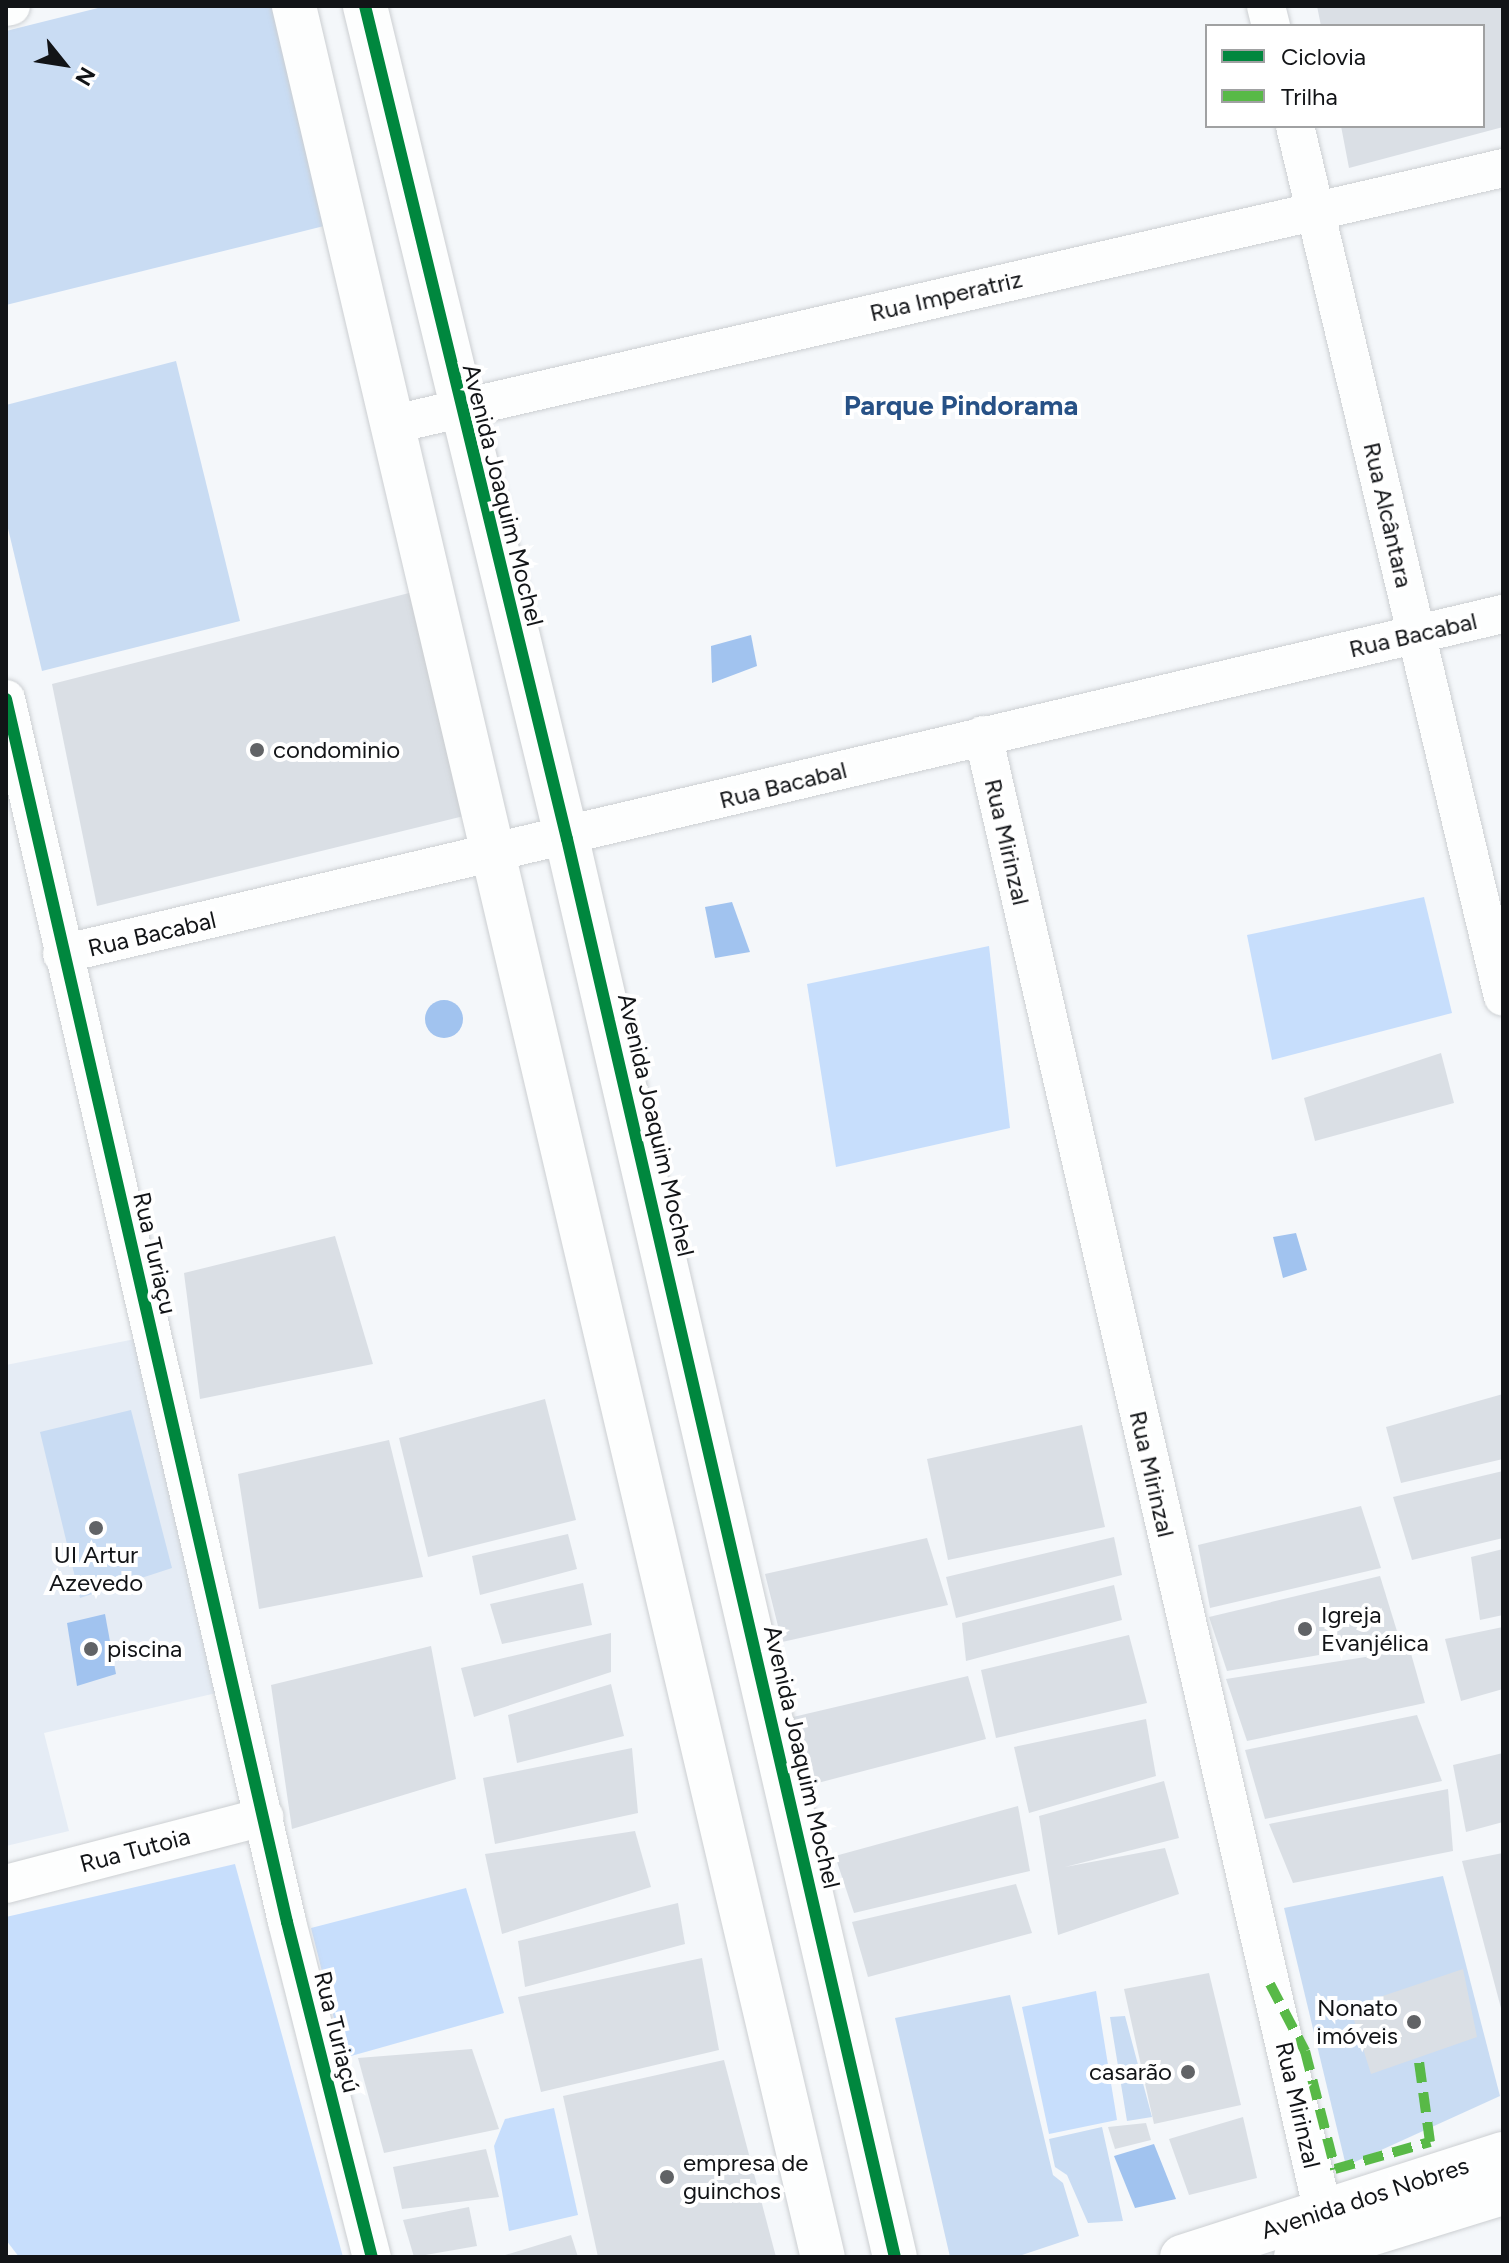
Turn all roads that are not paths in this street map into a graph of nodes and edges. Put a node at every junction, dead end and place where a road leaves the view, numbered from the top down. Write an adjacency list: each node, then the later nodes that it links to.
1 (294, 6): 7 (street)
2 (365, 6): 6 (street, Avenida Joaquim Mochel)
3 (1295, 128): 5 (street, Rua Alcântara)
4 (1503, 168): 5 (street, Rua Imperatriz)
5 (1314, 209): 6 (street, Rua Imperatriz); 9 (street, Rua Alcântara)
6 (458, 412): 7 (street, Rua Imperatriz); 12 (street, Avenida Joaquim Mochel)
7 (390, 425): 13 (street)
8 (1503, 614): 9 (street, Rua Bacabal)
9 (1416, 635): 11 (street, Rua Bacabal); 15 (street, Rua Alcântara)
10 (6, 699): 14 (street, Rua Turiaçu)
11 (983, 735): 12 (street, Rua Bacabal); 20 (street, Rua Mirinzal)
12 (567, 839): 13 (street, Rua Bacabal); 23 (street, Avenida Joaquim Mochel)
13 (490, 856): 14 (street, Rua Bacabal); 22 (street)
14 (62, 954): 16 (street, Rua Turiaçu)
15 (1503, 997)
16 (264, 1817): 17 (street, Rua Tutoia); 21 (street, Rua Turiaçú)
17 (6, 1884)
18 (1503, 2154): 20 (street, Avenida dos Nobres)
19 (1503, 2193): 25 (street, Avenida dos Nobres)
20 (1323, 2212): 24 (street, Avenida dos Nobres)
21 (372, 2257)
22 (823, 2257)
23 (895, 2257)
24 (1182, 2257)
25 (1296, 2257)

